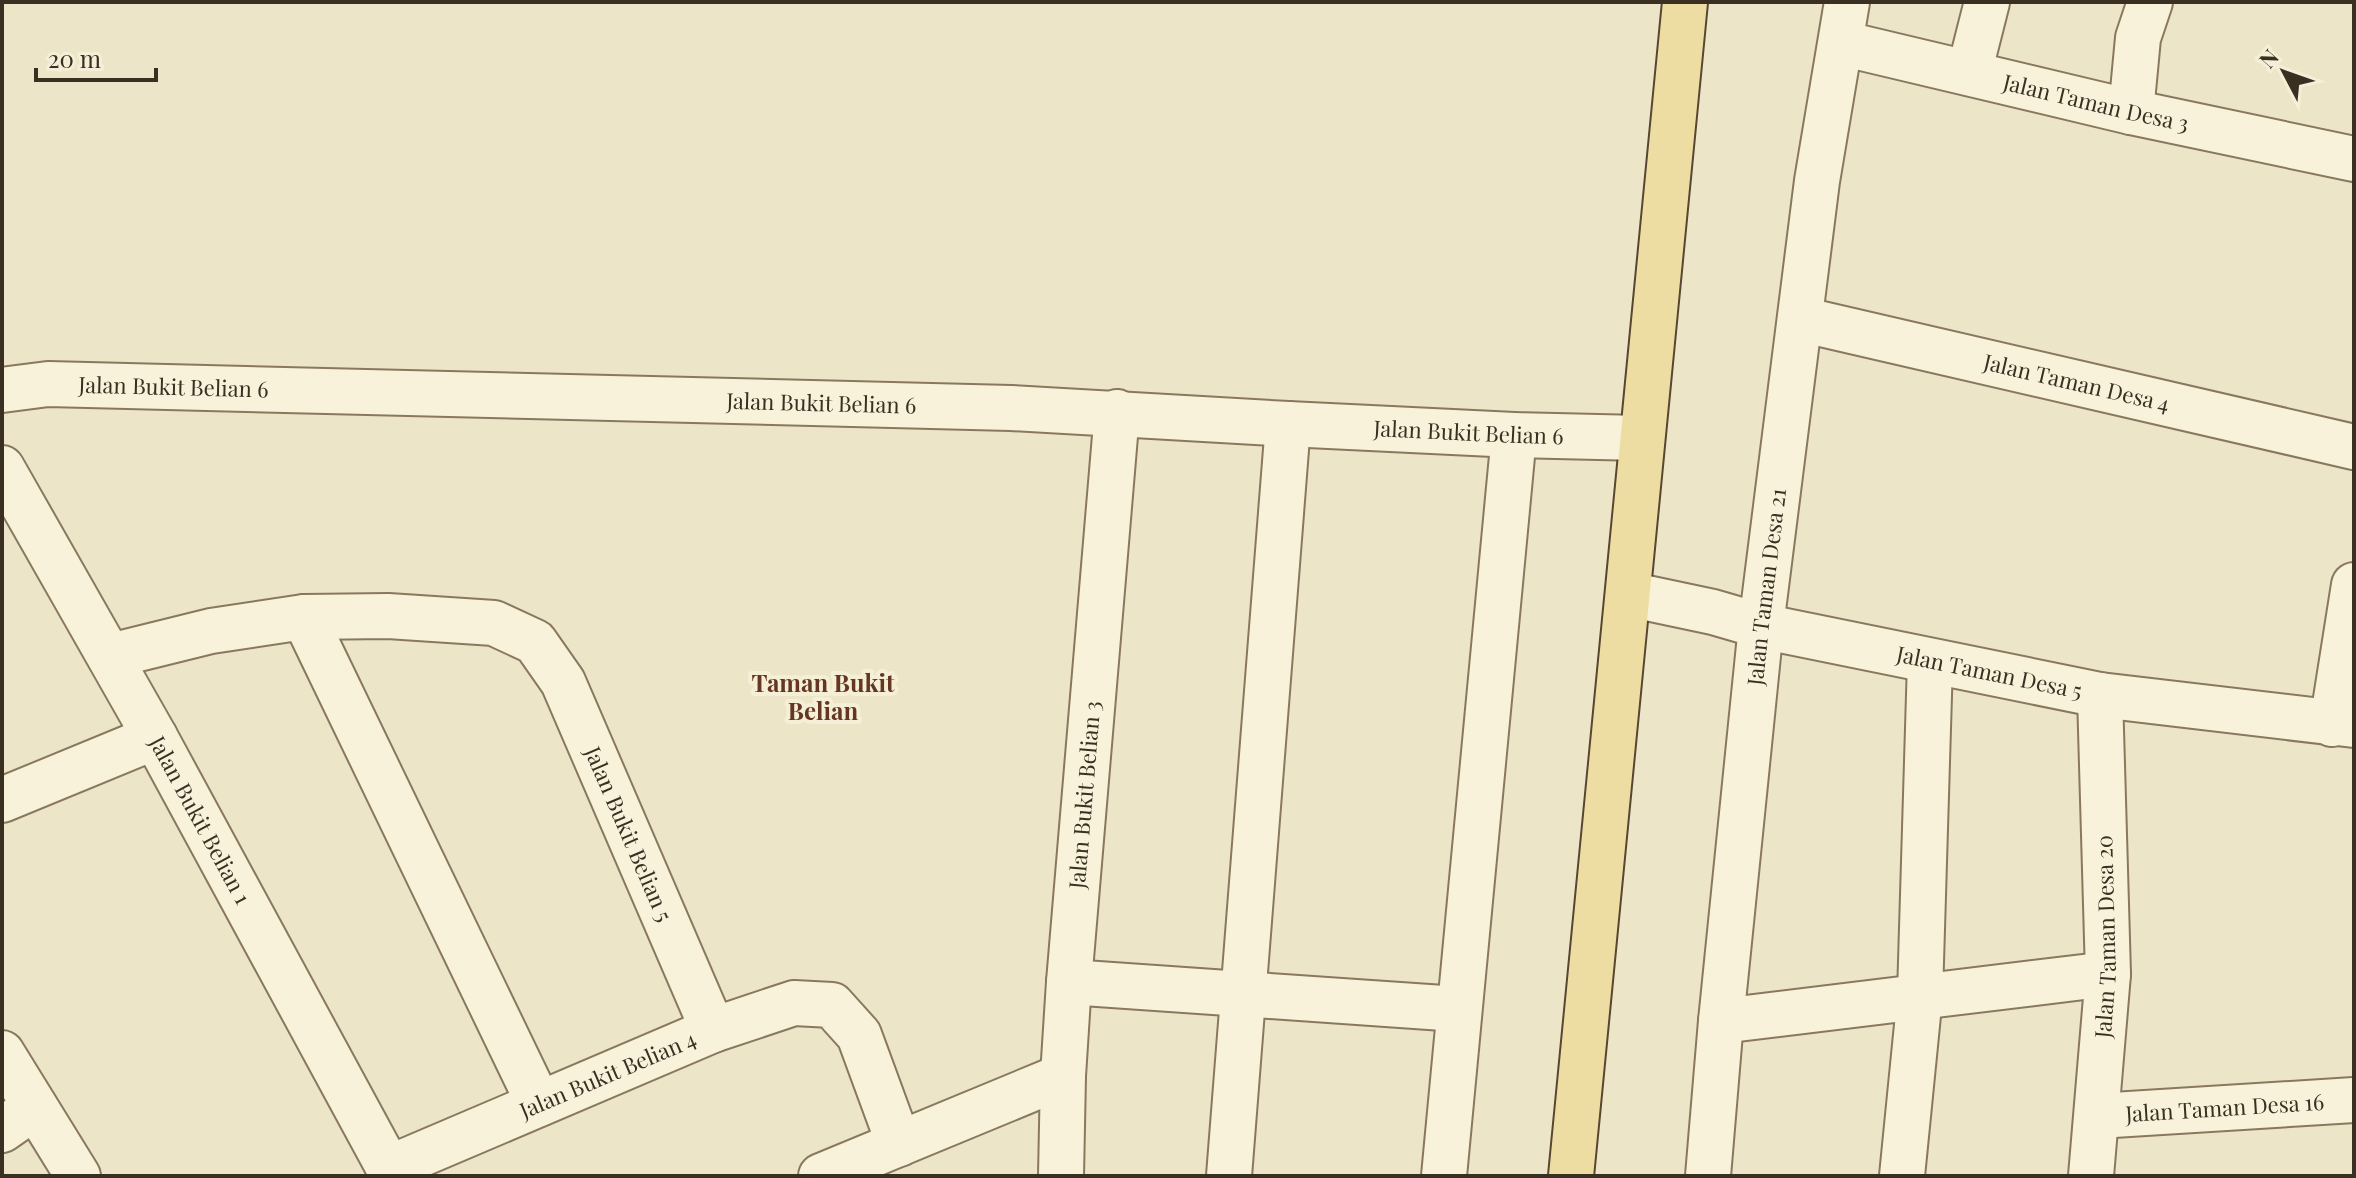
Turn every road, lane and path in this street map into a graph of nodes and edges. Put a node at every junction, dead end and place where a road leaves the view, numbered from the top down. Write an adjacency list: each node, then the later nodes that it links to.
1 (1685, 2): 13 (main road)
2 (1987, 2): 5 (street)
3 (2150, 2): 6 (street)
4 (1844, 22): 5 (street, Jalan Taman Desa 3); 8 (street, Jalan Taman Desa 21)
5 (1969, 73): 6 (street, Jalan Taman Desa 3)
6 (2131, 112): 7 (street, Jalan Taman Desa 3)
7 (2354, 159)
8 (1800, 319): 14 (street, Jalan Taman Desa 4); 19 (street, Jalan Taman Desa 21)
9 (2, 390): 10 (street, Jalan Bukit Belian 6)
10 (1117, 412): 11 (street, Jalan Bukit Belian 6); 27 (street, Jalan Bukit Belian 3)
11 (1288, 424): 12 (street, Jalan Bukit Belian 6); 29 (street)
12 (1514, 435): 13 (street, Jalan Bukit Belian 6); 30 (street)
13 (1641, 438): 17 (main road)
14 (2354, 447)
15 (2, 468): 20 (street, Jalan Bukit Belian 1)
16 (2354, 585): 23 (street)
17 (1628, 594): 19 (street, Jalan Taman Desa 5); 46 (main road)
18 (304, 617): 20 (street); 32 (street, Jalan Bukit Belian 5); 36 (street)
19 (1761, 626): 21 (street, Jalan Taman Desa 5); 31 (street, Jalan Taman Desa 21)
20 (110, 656): 24 (street, Jalan Bukit Belian 1)
21 (1930, 662): 22 (street, Jalan Taman Desa 5); 28 (street)
22 (2100, 695): 23 (street, Jalan Taman Desa 5); 26 (street, Jalan Taman Desa 20)
23 (2343, 725)
24 (155, 737): 25 (street); 40 (street, Jalan Bukit Belian 1)
25 (2, 800)
26 (2108, 974): 28 (street); 37 (street, Jalan Taman Desa 20)
27 (1069, 982): 29 (street); 34 (street, Jalan Bukit Belian 3)
28 (1920, 995): 31 (street); 48 (street)
29 (1245, 996): 30 (street); 44 (street)
30 (1458, 1009): 45 (street)
31 (1721, 1021): 47 (street, Jalan Taman Desa 21)
32 (713, 1030): 36 (street, Jalan Bukit Belian 4); 39 (street, Jalan Bukit Belian 4)
33 (2, 1053): 38 (street)
34 (1063, 1076): 39 (street); 43 (street, Jalan Bukit Belian 3)
35 (2354, 1100): 37 (street, Jalan Taman Desa 16)
36 (539, 1104): 40 (street, Jalan Bukit Belian 4)
37 (2097, 1116): 49 (street, Jalan Taman Desa 20)
38 (19, 1118): 41 (street)
39 (899, 1144): 42 (street)
40 (391, 1172)
41 (78, 1176)
42 (821, 1176)
43 (1061, 1176)
44 (1229, 1176)
45 (1444, 1176)
46 (1571, 1176)
47 (1708, 1176)
48 (1902, 1176)
49 (2091, 1176)

